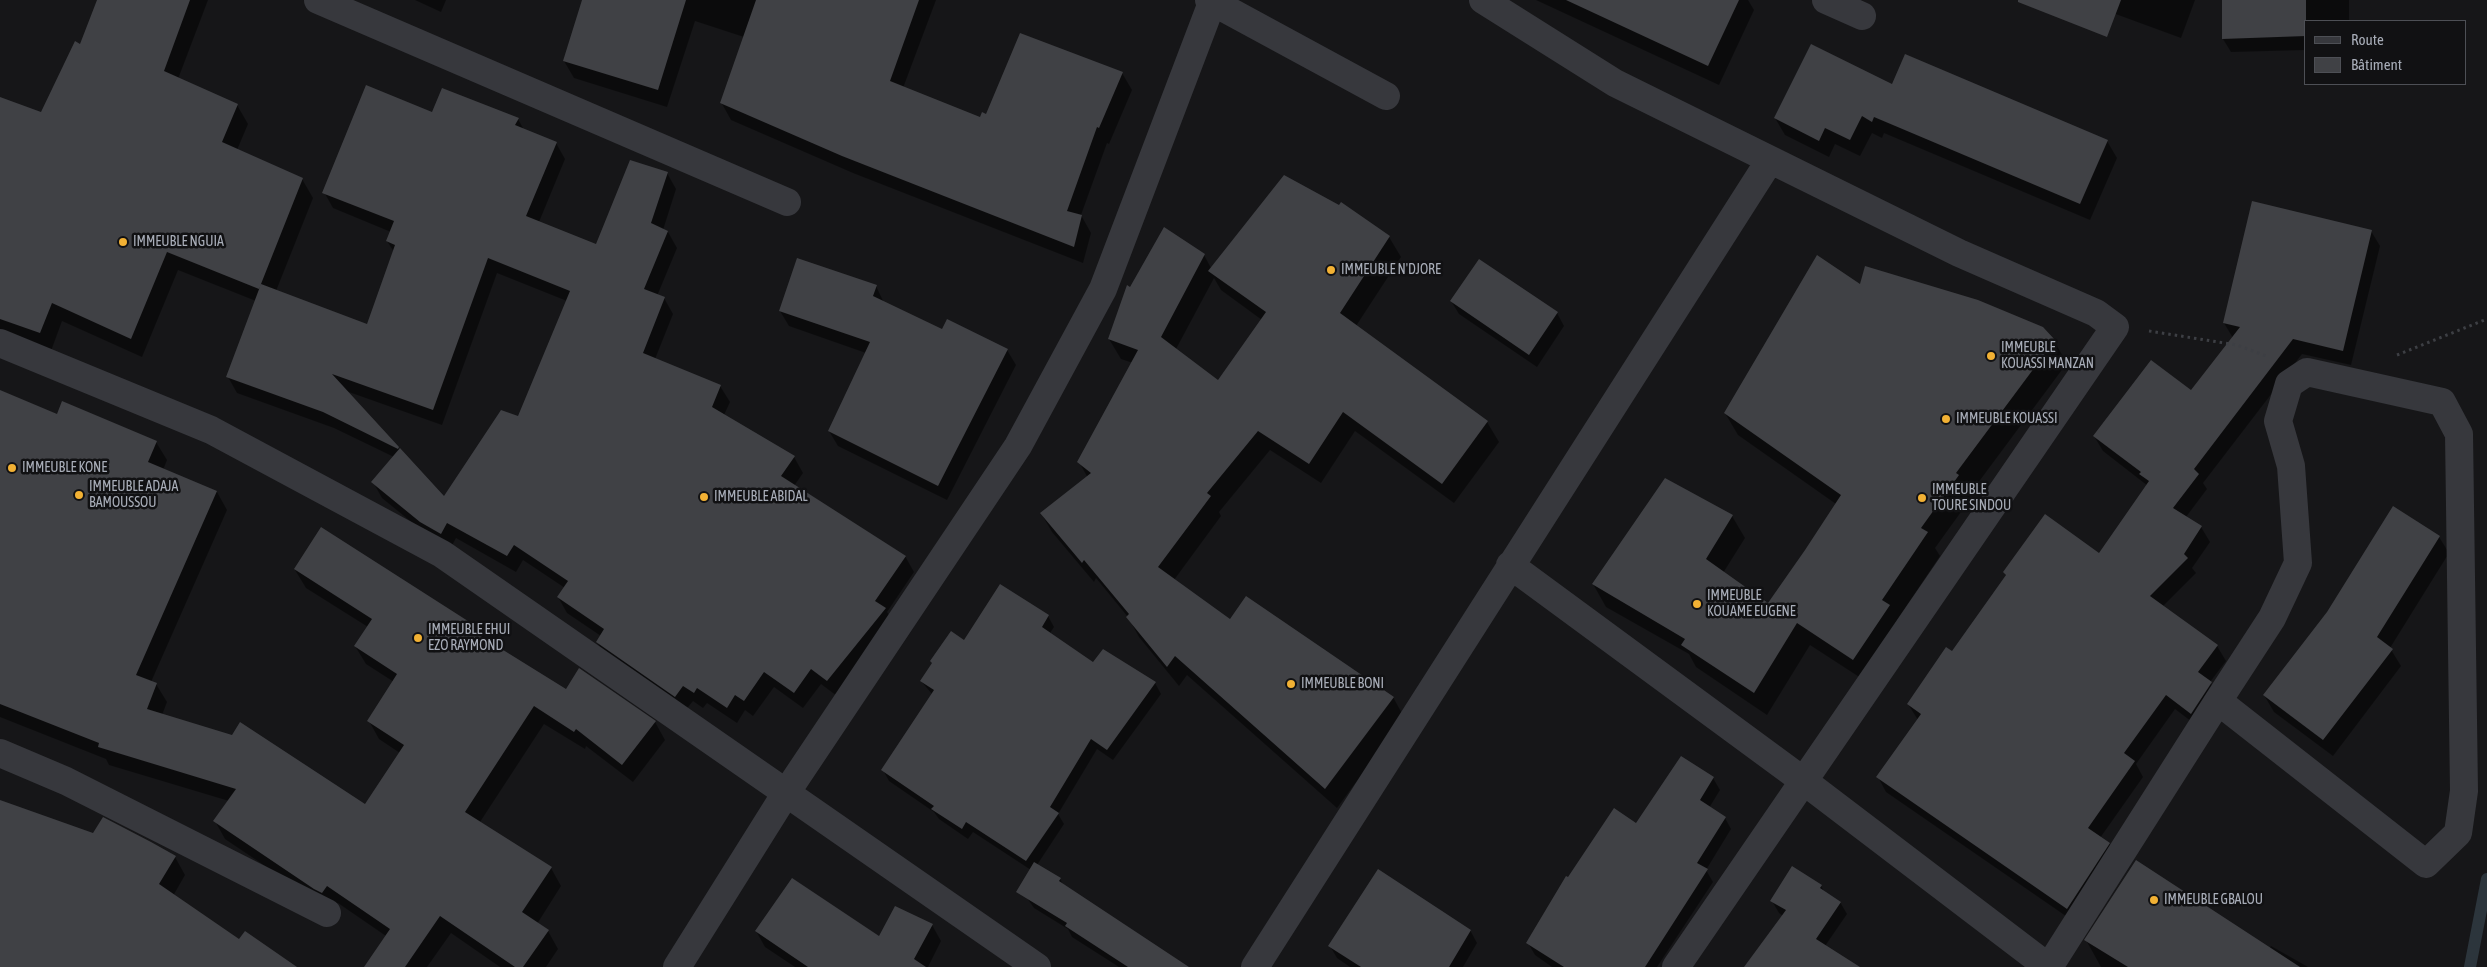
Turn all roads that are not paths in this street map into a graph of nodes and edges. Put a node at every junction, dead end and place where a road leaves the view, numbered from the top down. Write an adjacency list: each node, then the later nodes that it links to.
1 (318, 0): 8 (street)
2 (1483, 0): 7 (street)
3 (1826, 0): 5 (street)
4 (1212, 1): 6 (street); 14 (street)
5 (1862, 16)
6 (1386, 96)
7 (1770, 160): 10 (street); 13 (street)
8 (787, 202)
9 (0, 343): 14 (street)
10 (1510, 565): 13 (street); 18 (street)
11 (2218, 701): 11 (street); 20 (street)
12 (0, 753): 15 (street)
13 (1805, 782): 19 (street); 20 (street)
14 (786, 793): 16 (street); 17 (street)
15 (326, 913)
16 (677, 967)
17 (1037, 967)
18 (1255, 967)
19 (1676, 967)
20 (2049, 967)

